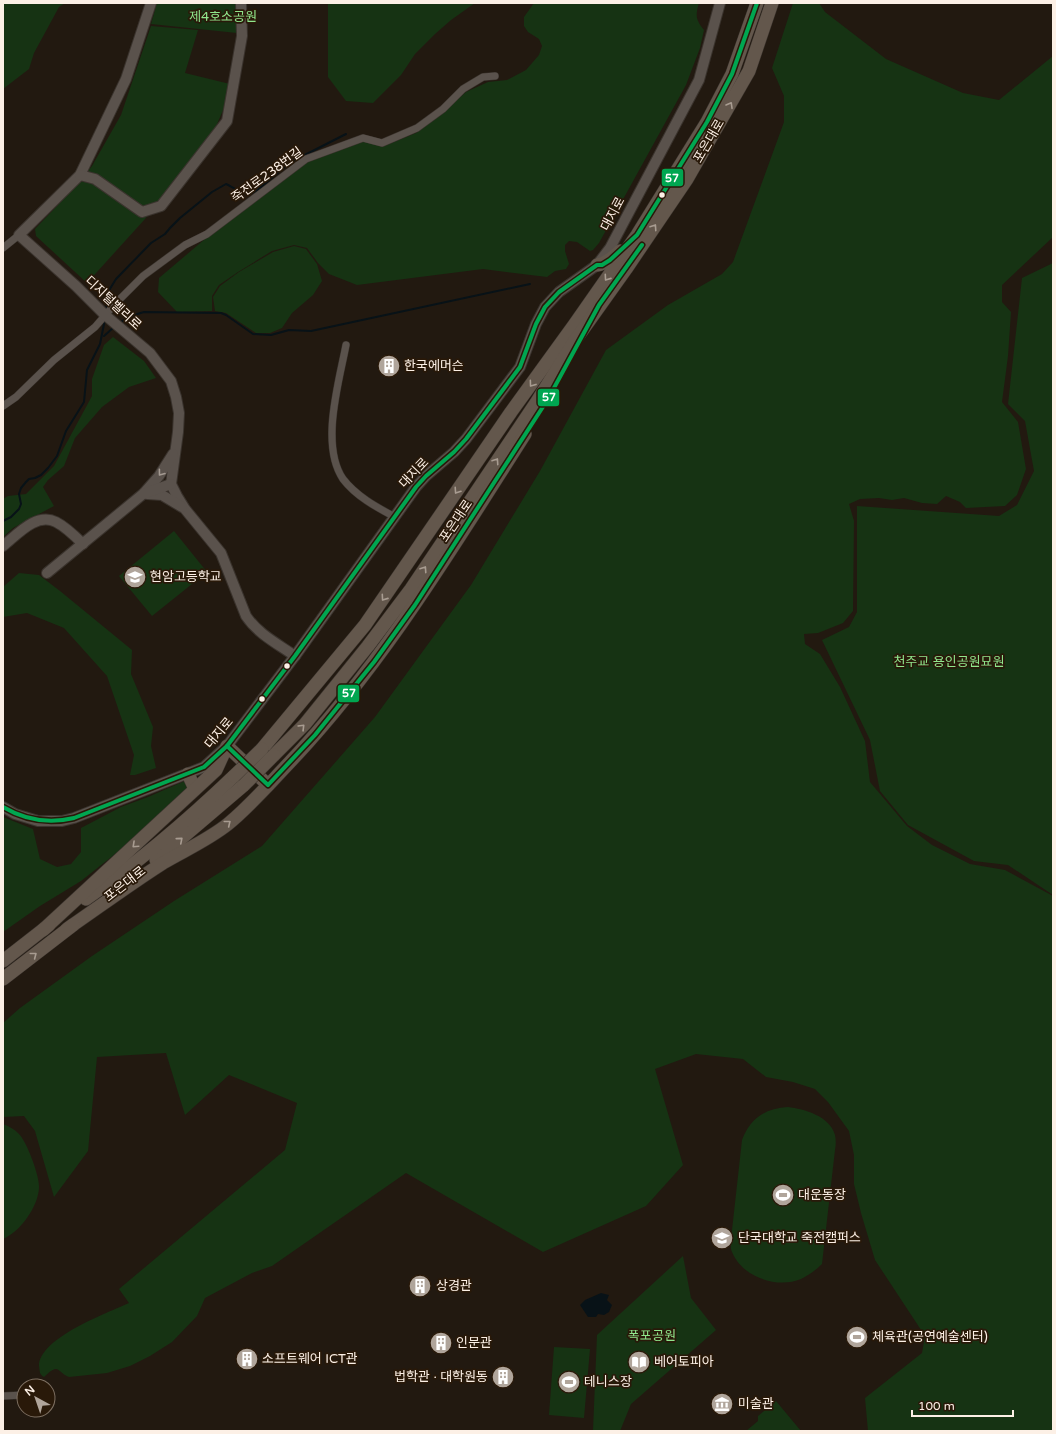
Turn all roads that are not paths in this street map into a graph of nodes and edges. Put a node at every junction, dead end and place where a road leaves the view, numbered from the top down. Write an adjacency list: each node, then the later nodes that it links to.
1 (151, 3): 7 (street)
2 (241, 3): 7 (street)
3 (720, 3): 11 (street, 대지로)
4 (757, 3): 9 (highway, 포은대로)
5 (772, 3): 12 (highway, 포은대로, one-way to 5)
6 (495, 76): 13 (street, 죽전로238번길)
7 (80, 175): 8 (street)
8 (19, 235): 10 (street); 13 (street, 디지털벨리로)
9 (637, 235): 11 (highway); 26 (highway, 포은대로, one-way to 26)
10 (3, 248)
11 (597, 265): 20 (street, 대지로)
12 (599, 304): 26 (highway, 포은대로, one-way to 12); 28 (highway)
13 (106, 315): 15 (street, 죽전로238번길); 16 (street, 디지털벨리로)
14 (346, 345): 20 (street)
15 (3, 406)
16 (176, 450): 17 (street, 디지털벨리로); 18 (street, one-way to 18)
17 (172, 484): 18 (street); 19 (street)
18 (143, 494): 19 (street); 21 (street)
19 (184, 509): 24 (street)
20 (395, 517): 24 (street, 대지로)
21 (83, 544): 22 (street); 23 (street)
22 (3, 546)
23 (47, 574)
24 (295, 656): 25 (street, 대지로)
25 (227, 746): 27 (street, 대지로); 28 (highway); 29 (highway)
26 (268, 752): 31 (highway, 포은대로, one-way to 26, bridge); 32 (highway, 포은대로, bridge)
27 (188, 774): 29 (highway); 30 (street, 대지로)
28 (268, 785): 31 (highway, one-way to 28)
29 (195, 789): 32 (highway, one-way to 32)
30 (3, 807)
31 (67, 929): 34 (highway, 포은대로, one-way to 31)
32 (43, 930): 33 (highway, 포은대로)
33 (3, 961)
34 (3, 979)
35 (16, 1395): 36 (street)
36 (3, 1396)

